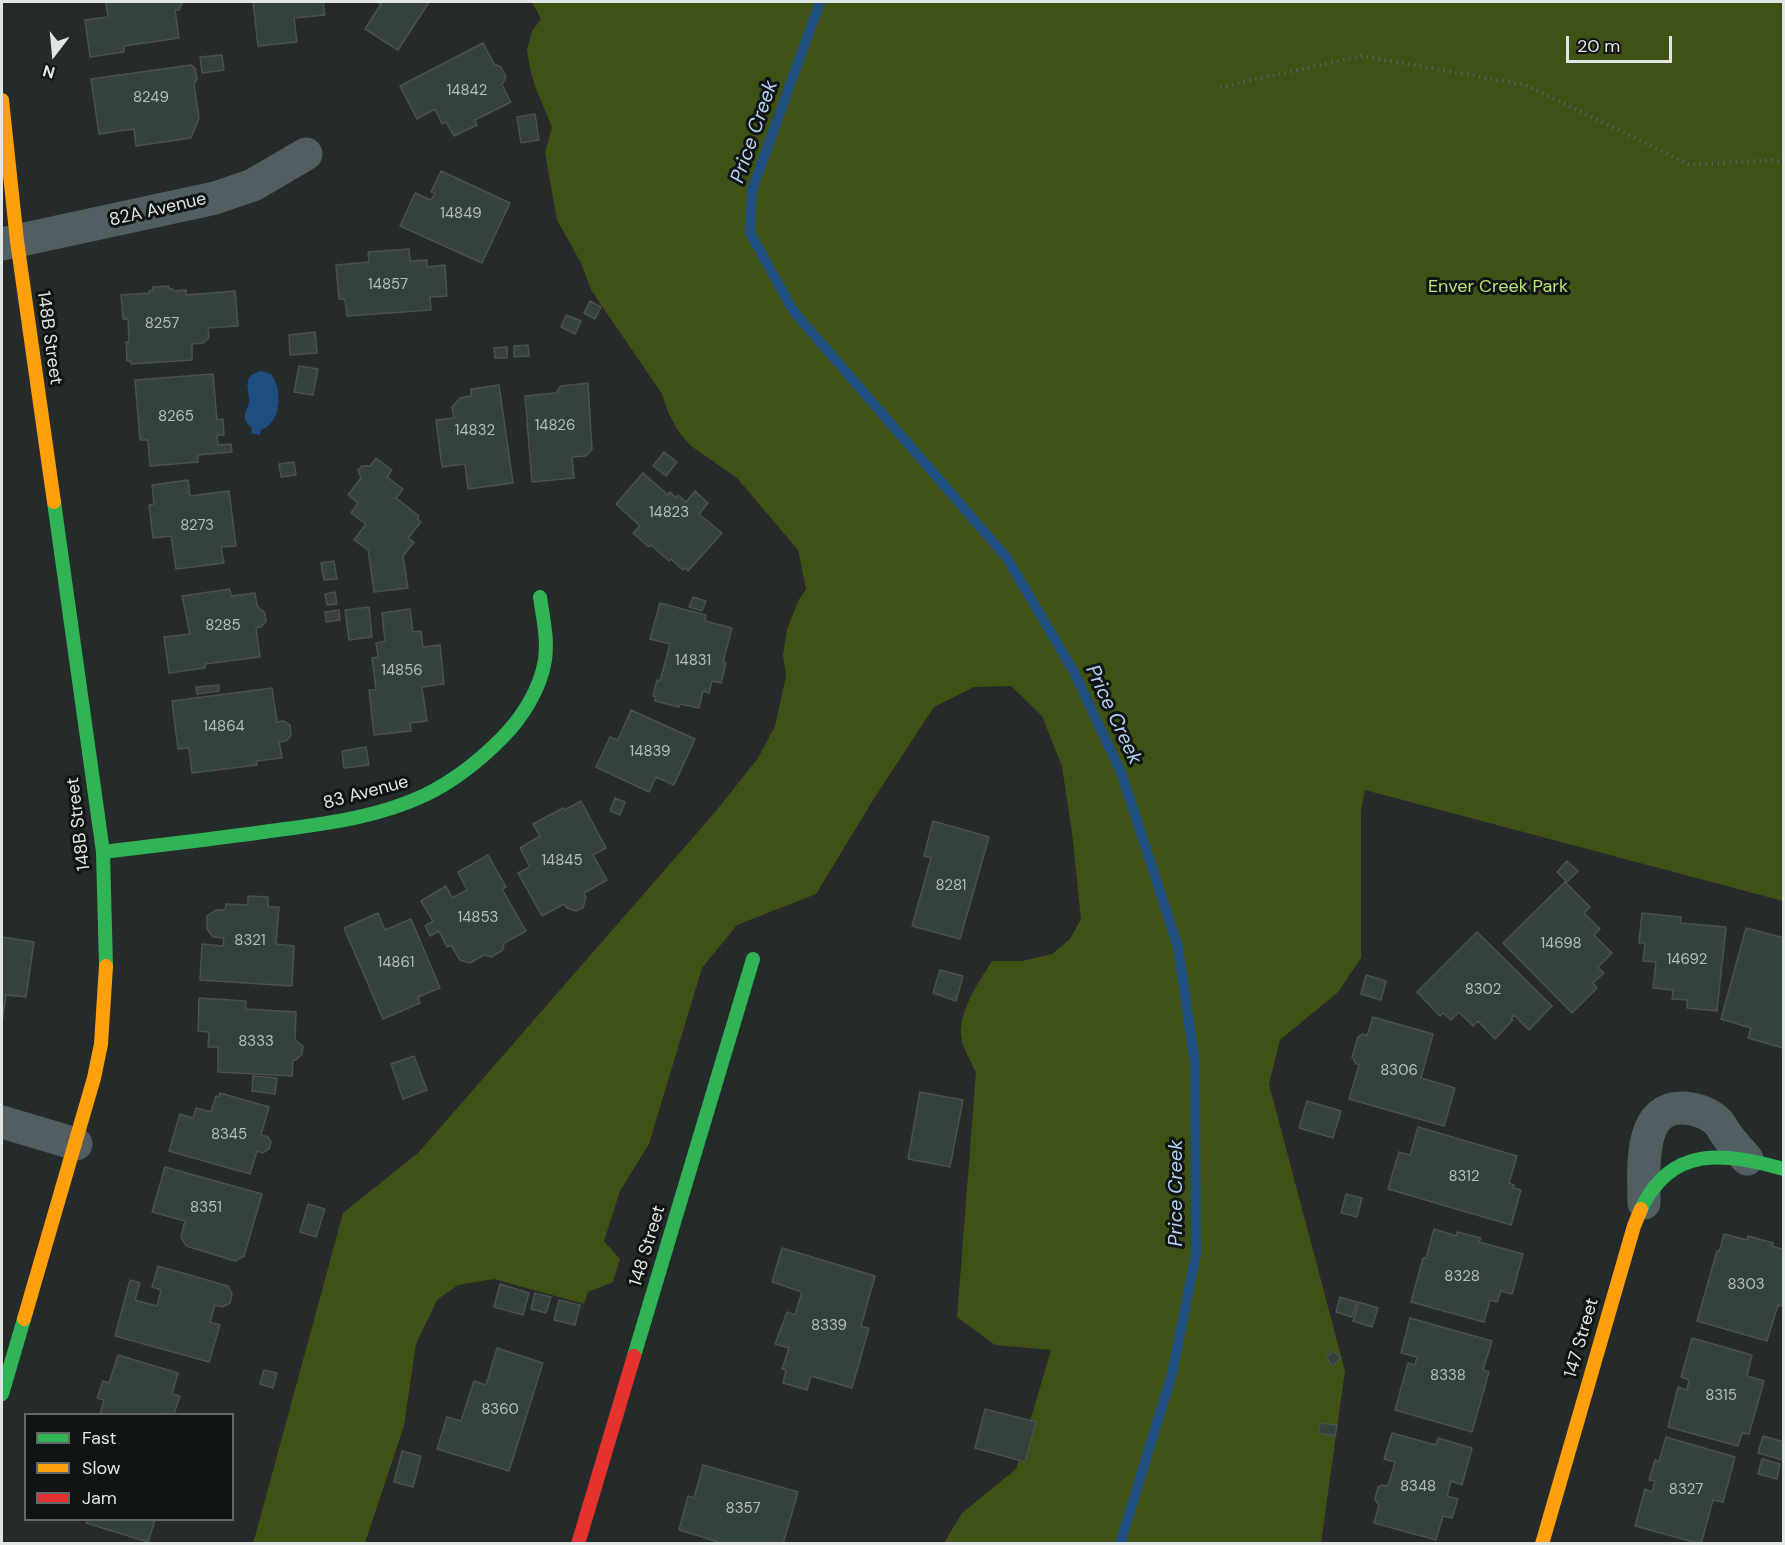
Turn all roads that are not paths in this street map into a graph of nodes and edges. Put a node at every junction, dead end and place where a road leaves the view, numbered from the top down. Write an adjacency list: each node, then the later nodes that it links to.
1 (2, 100): 3 (street, 148B Street)
2 (306, 154): 3 (street, 82A Avenue)
3 (9, 243): 5 (street, 148B Street)
4 (540, 597): 5 (street, 83 Avenue)
5 (103, 852): 8 (street, 148B Street)
6 (753, 959): 13 (street, 148 Street)
7 (2, 1122): 8 (street)
8 (76, 1144): 12 (street, 148B Street)
9 (1746, 1159): 10 (street); 11 (street, 147 Street); 11 (street)
10 (1784, 1169)
11 (1644, 1203): 14 (street, 147 Street)
12 (2, 1394)
13 (578, 1544)
14 (1542, 1544)

